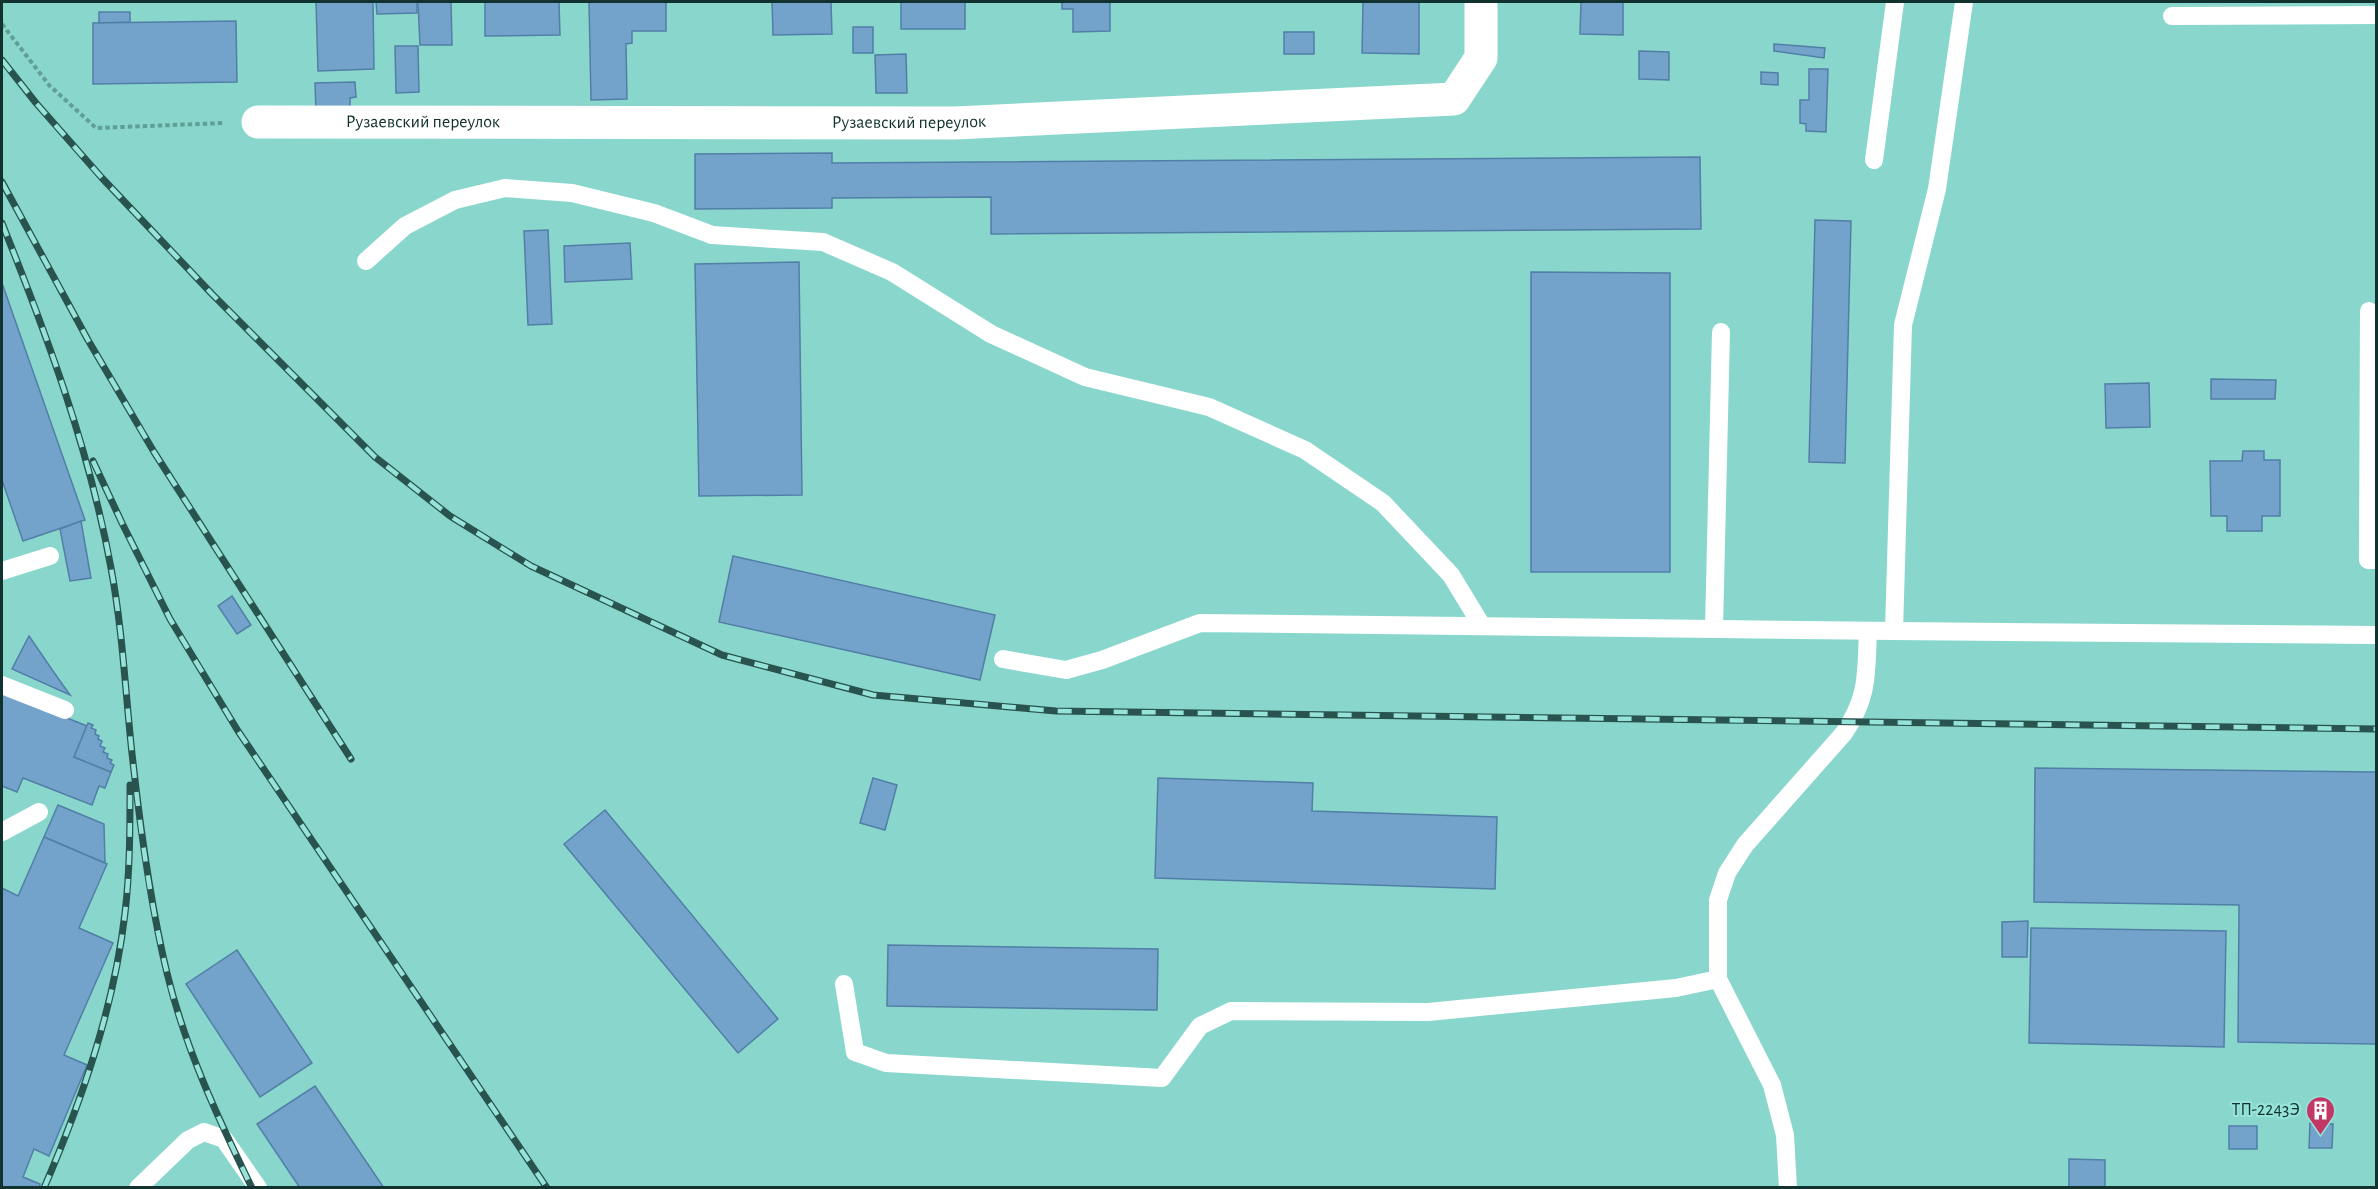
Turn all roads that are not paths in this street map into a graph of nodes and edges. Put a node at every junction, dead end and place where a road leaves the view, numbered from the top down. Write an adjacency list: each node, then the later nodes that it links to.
1 (1481, 2): 6 (street, Рузаевский переулок)
2 (1895, 2): 7 (lane)
3 (1964, 2): 17 (lane)
4 (2376, 15): 5 (lane)
5 (2172, 16)
6 (258, 122)
7 (1874, 160)
8 (366, 261): 14 (lane)
9 (2369, 311): 12 (lane)
10 (1721, 332): 15 (lane)
11 (50, 556): 13 (lane)
12 (2376, 560)
13 (2, 571)
14 (1482, 626): 15 (lane); 19 (lane)
15 (1714, 628): 16 (lane)
16 (1868, 631): 17 (lane); 24 (lane)
17 (1894, 631): 18 (lane)
18 (2376, 635)
19 (1002, 659)
20 (2, 685): 21 (lane)
21 (65, 710)
22 (39, 812): 23 (lane)
23 (2, 832)
24 (1718, 979): 25 (lane); 28 (lane)
25 (844, 984)
26 (138, 1188): 27 (lane)
27 (258, 1188)
28 (1788, 1188)

